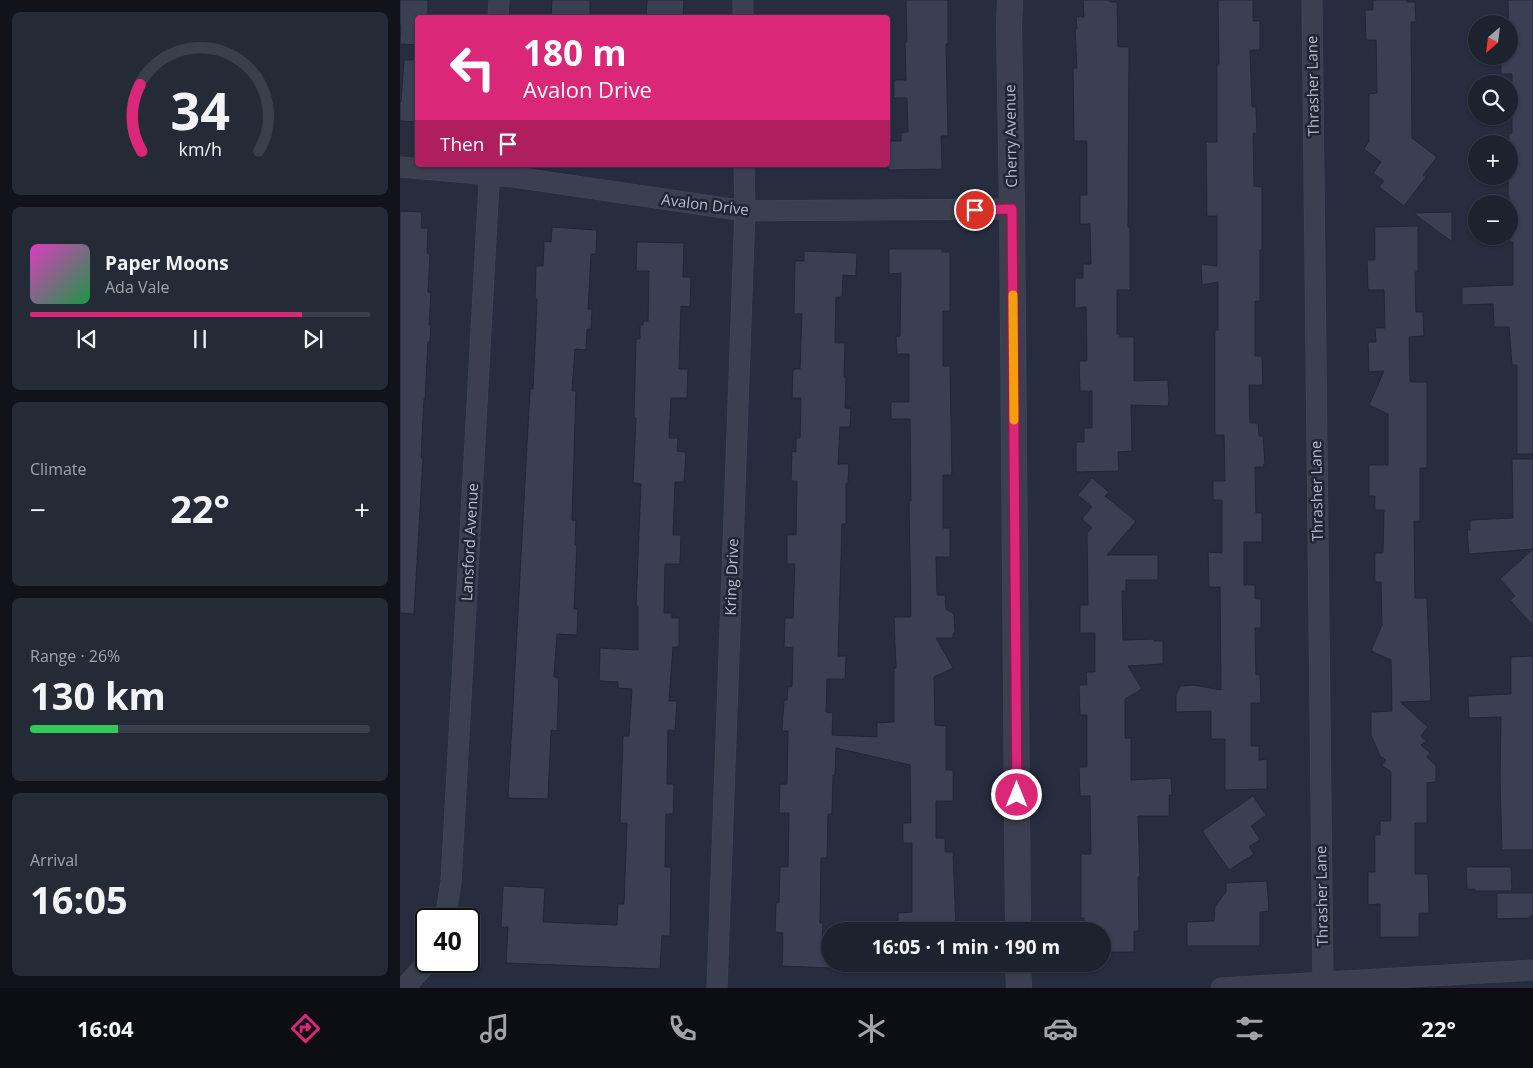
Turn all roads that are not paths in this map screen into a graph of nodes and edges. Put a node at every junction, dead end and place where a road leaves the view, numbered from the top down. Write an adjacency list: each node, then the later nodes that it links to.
1 (499, 0): 5 (street)
2 (743, 0): 6 (street)
3 (1010, 0): 10 (street, Cherry Avenue)
4 (1312, 0): 17 (street, Thrasher Lane)
5 (498, 15)
6 (743, 15)
7 (400, 167): 9 (street, Avalon Drive)
8 (744, 167): 11 (street, Kring Drive)
9 (489, 170): 11 (street, Avalon Drive); 12 (street, Lansford Avenue)
10 (1012, 209): 11 (street, Avalon Drive); 13 (street, Cherry Avenue)
11 (745, 211): 19 (street, Kring Drive)
12 (447, 908)
13 (1018, 922)
14 (1533, 970): 17 (street)
15 (1018, 972): 20 (street)
16 (418, 973): 18 (street)
17 (1324, 982): 21 (street)
18 (404, 988)
19 (717, 988)
20 (1019, 988)
21 (1221, 988)

